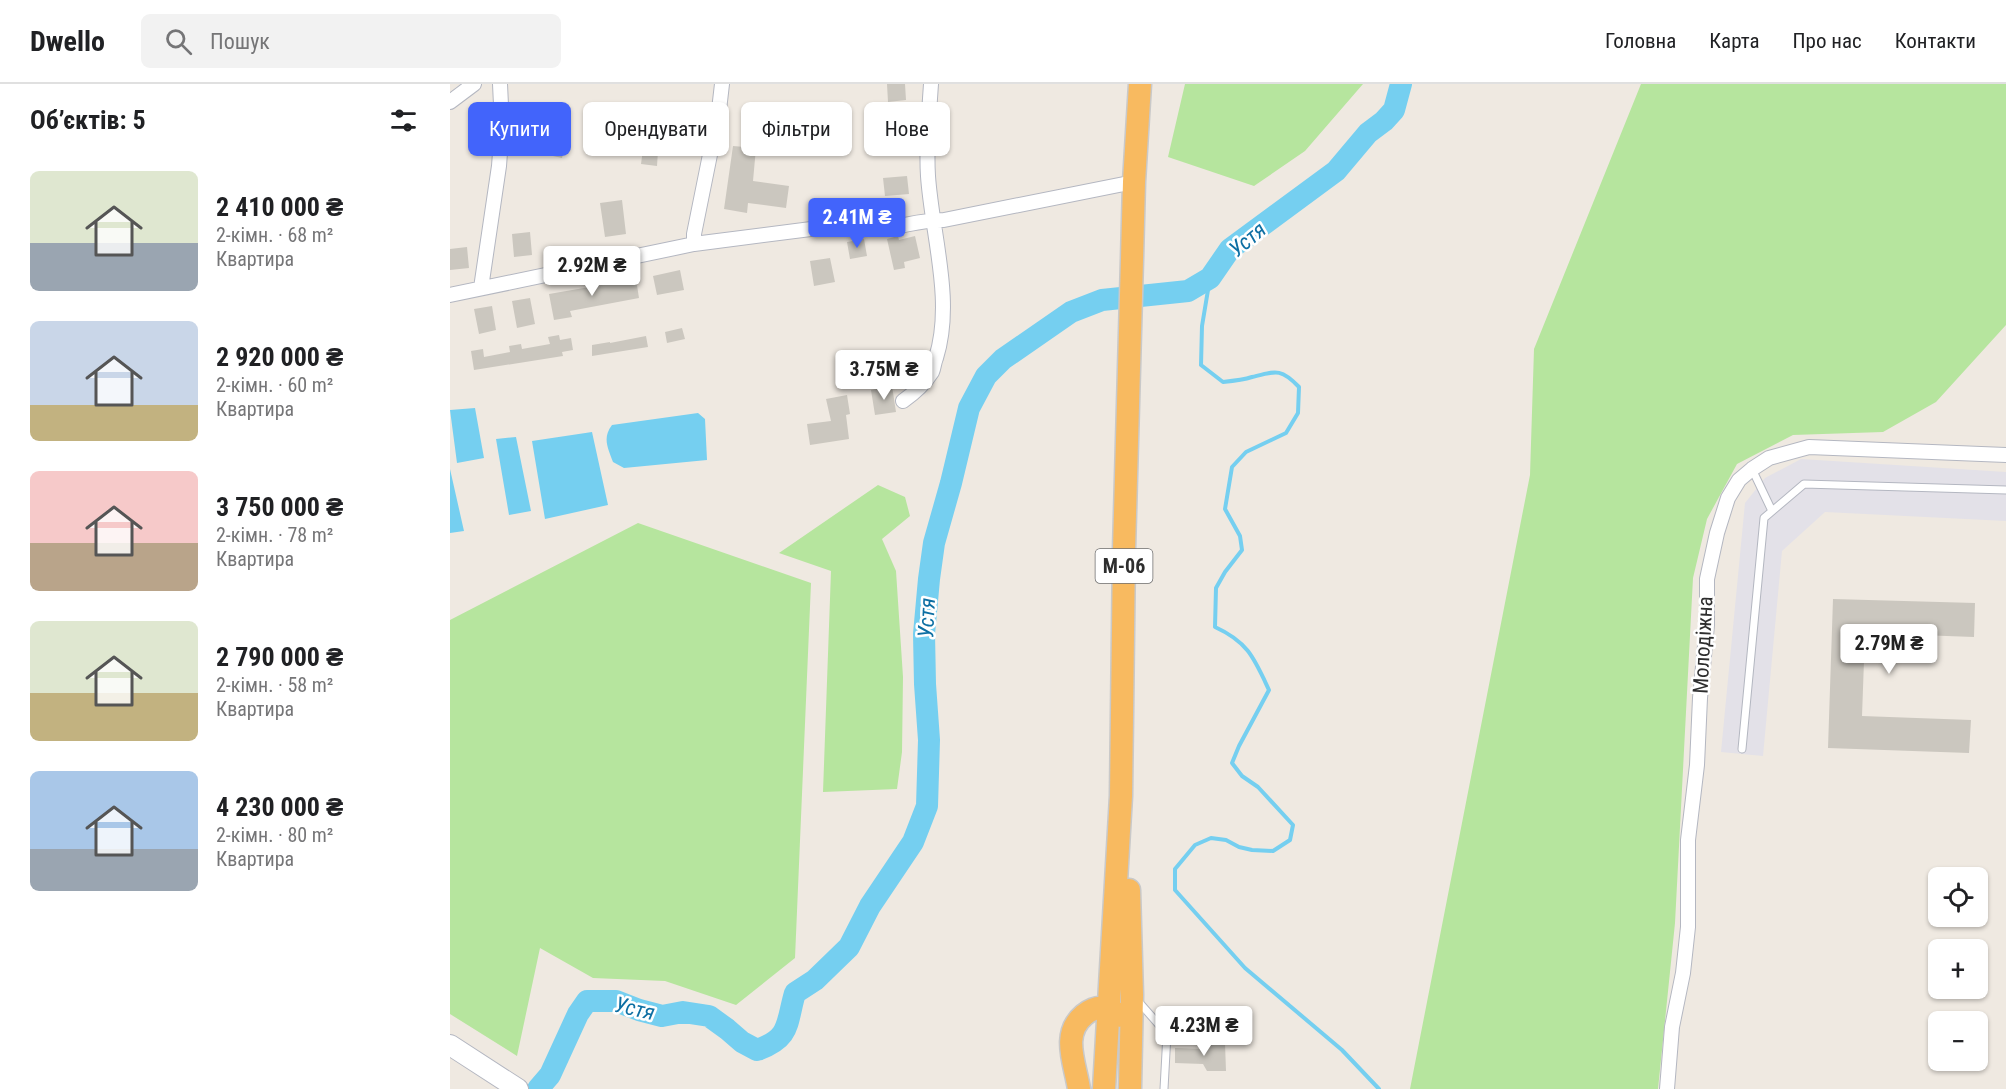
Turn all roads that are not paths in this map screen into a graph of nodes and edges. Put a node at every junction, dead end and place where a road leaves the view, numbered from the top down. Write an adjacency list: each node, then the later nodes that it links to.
1 (474, 84): 6 (street)
2 (500, 84): 10 (street)
3 (722, 84): 9 (street)
4 (931, 84): 8 (street)
5 (1140, 84): 7 (highway, М-06)
6 (450, 102)
7 (1134, 182): 8 (street); 18 (highway, М-06)
8 (935, 220): 9 (street); 12 (street)
9 (694, 244): 10 (street)
10 (481, 288): 11 (street)
11 (450, 295)
12 (903, 401)
13 (2006, 454): 14 (street, Молодіжна)
14 (1752, 469): 16 (lane); 28 (street, Молодіжна)
15 (2006, 490): 16 (lane)
16 (1772, 511): 17 (lane)
17 (1742, 749)
18 (1122, 796): 19 (highway, М-06); 20 (highway, М-06)
19 (1132, 995): 21 (highway, М-06); 27 (lane)
20 (1109, 1009): 21 (highway); 24 (highway); 25 (highway, М-06)
21 (1132, 1021): 26 (highway, М-06)
22 (450, 1046): 23 (main road)
23 (513, 1086)
24 (1079, 1089)
25 (1104, 1089)
26 (1130, 1089)
27 (1164, 1089)
28 (1667, 1089)

